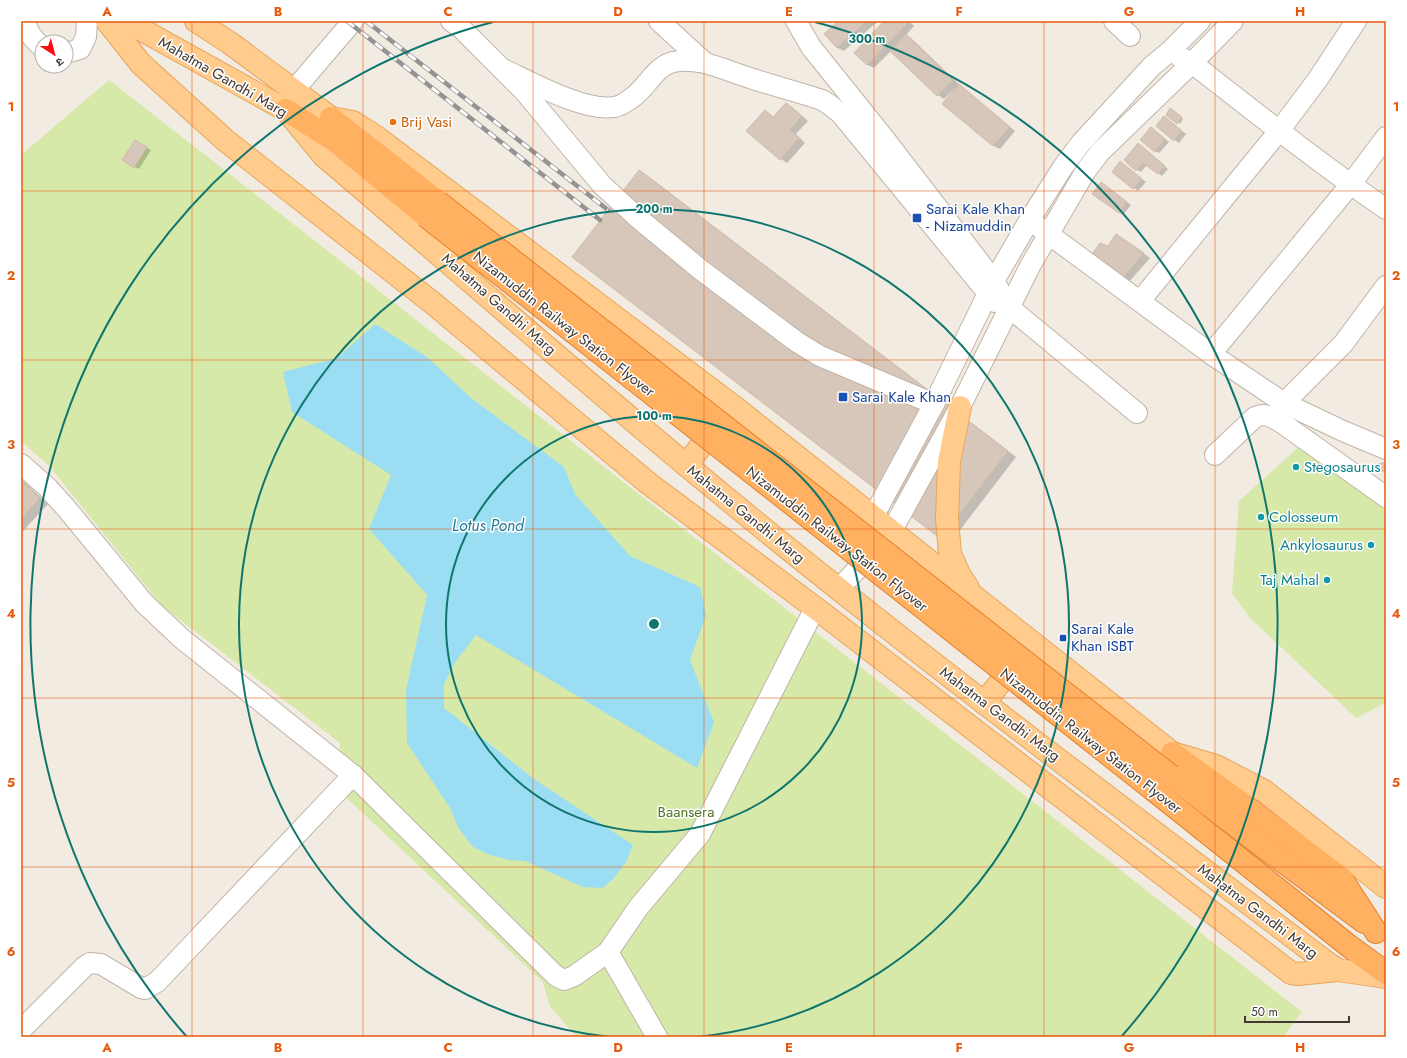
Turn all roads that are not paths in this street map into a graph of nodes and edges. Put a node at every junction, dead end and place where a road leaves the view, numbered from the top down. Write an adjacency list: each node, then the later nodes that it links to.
1 (25, 21): 15 (street)
2 (87, 21): 16 (street)
3 (107, 21): 50 (main road)
4 (126, 21): 22 (main road, Mahatma Gandhi Marg)
5 (196, 21): 21 (main road, Mahatma Gandhi Marg)
6 (353, 21): 21 (street)
7 (451, 21): 20 (street)
8 (659, 21): 18 (street)
9 (796, 21): 32 (street)
10 (1114, 21): 14 (street)
11 (1200, 21): 17 (street)
12 (1233, 21): 19 (street)
13 (1356, 21): 24 (street)
14 (1130, 36)
15 (34, 41)
16 (74, 51)
17 (1170, 51): 19 (street); 29 (street)
18 (704, 62): 20 (street); 32 (street)
19 (1192, 63): 24 (street); 30 (street)
20 (501, 68): 36 (street)
21 (294, 90): 23 (main road, Mahatma Gandhi Marg)
22 (286, 110): 27 (highway, Nizamuddin Railway Station Flyover); 44 (main road, Mahatma Gandhi Marg)
23 (331, 118): 27 (highway, Nizamuddin Railway Station Flyover); 38 (main road, Mahatma Gandhi Marg)
24 (1279, 131): 26 (street); 33 (street)
25 (1386, 137): 26 (street)
26 (1350, 185): 28 (street); 35 (street)
27 (432, 209): 56 (highway, Nizamuddin Railway Station Flyover, bridge); 59 (highway, Nizamuddin Railway Station Flyover, bridge)
28 (1386, 209)
29 (1030, 219): 30 (street); 32 (street)
30 (1048, 235): 33 (street); 34 (street)
31 (1386, 286): 37 (street)
32 (991, 287): 34 (street); 36 (street)
33 (1140, 301): 35 (street)
34 (1008, 312): 39 (street); 40 (street)
35 (1211, 354): 37 (street)
36 (934, 404): 46 (street)
37 (1284, 404): 41 (street)
38 (733, 406): 44 (main road); 46 (main road, Mahatma Gandhi Marg)
39 (960, 407): 47 (street); 49 (main road)
40 (1137, 413)
41 (1386, 449)
42 (1215, 455): 45 (street)
43 (21, 464): 54 (street)
44 (686, 465): 48 (main road, Mahatma Gandhi Marg)
45 (1386, 497)
46 (872, 517): 47 (main road, Mahatma Gandhi Marg); 48 (street)
47 (891, 532): 48 (street); 49 (main road, Mahatma Gandhi Marg)
48 (839, 589): 52 (main road, Mahatma Gandhi Marg)
49 (976, 598): 51 (main road, Mahatma Gandhi Marg)
50 (815, 608): 57 (street); 58 (main road)
51 (1032, 643): 52 (main road); 53 (main road, Mahatma Gandhi Marg)
52 (984, 703): 58 (main road, Mahatma Gandhi Marg)
53 (1172, 753): 55 (main road, Mahatma Gandhi Marg); 56 (highway)
54 (353, 775): 57 (street); 61 (street)
55 (1386, 887)
56 (1381, 935)
57 (608, 952): 62 (street)
58 (1338, 970): 60 (main road, Mahatma Gandhi Marg)
59 (1386, 973)
60 (1386, 977)
61 (21, 1030)
62 (657, 1037)

